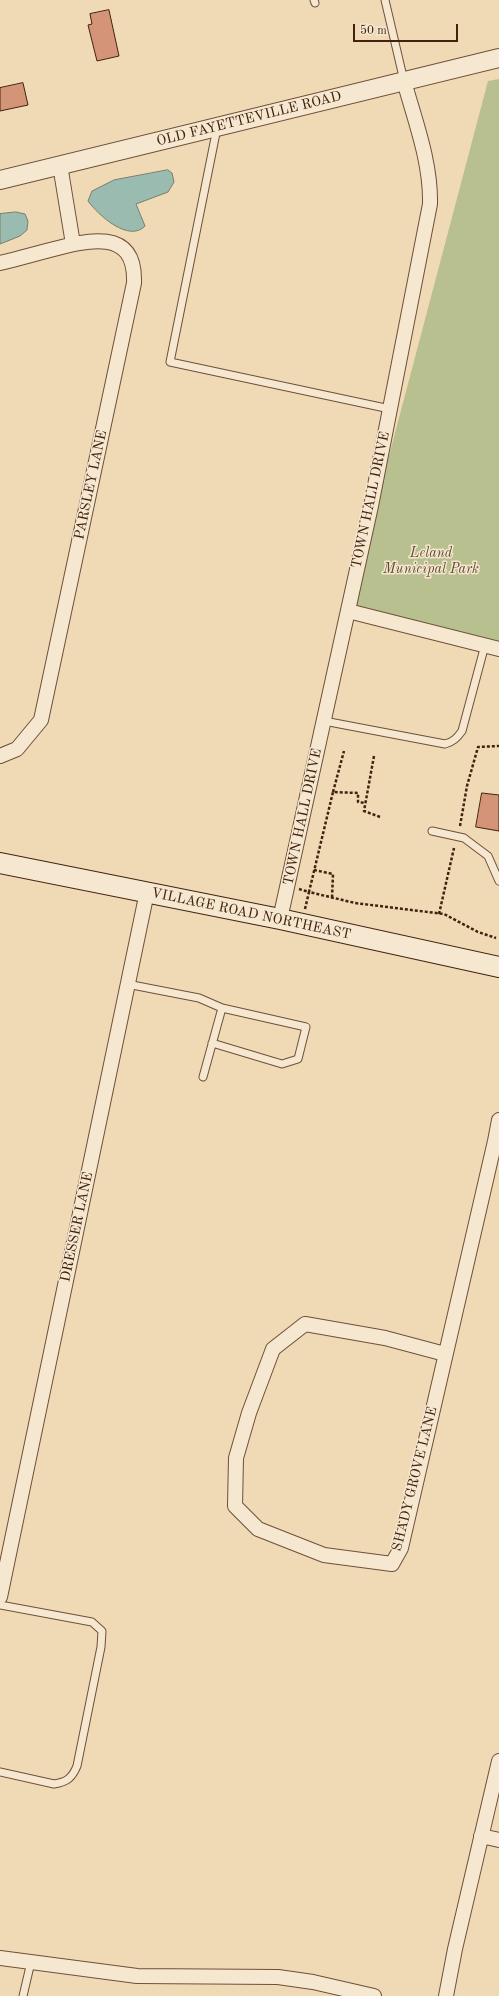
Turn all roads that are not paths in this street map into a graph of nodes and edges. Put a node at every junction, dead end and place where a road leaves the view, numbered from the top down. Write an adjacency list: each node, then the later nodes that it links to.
1 (385, 0): 3 (lane)
2 (499, 58): 3 (street, OLD FAYETTEVILLE ROAD)
3 (404, 81): 4 (street, OLD FAYETTEVILLE ROAD); 9 (street, TOWN HALL DRIVE)
4 (218, 127): 5 (street, OLD FAYETTEVILLE ROAD); 9 (lane)
5 (60, 165): 6 (street, OLD FAYETTEVILLE ROAD); 7 (street)
6 (0, 180)
7 (73, 244): 8 (street, PARSLEY LANE); 14 (street, PARSLEY LANE)
8 (0, 263)
9 (390, 409): 10 (street, TOWN HALL DRIVE)
10 (348, 611): 11 (street); 13 (street, TOWN HALL DRIVE)
11 (485, 645): 12 (street); 13 (lane)
12 (499, 649)
13 (324, 721): 19 (street, TOWN HALL DRIVE)
14 (0, 756)
15 (432, 831): 17 (lane)
16 (1, 863): 18 (main road, VILLAGE ROAD NORTHEAST)
17 (499, 881)
18 (147, 892): 19 (main road, VILLAGE ROAD NORTHEAST); 21 (street, DRESSER LANE)
19 (280, 919): 20 (main road, VILLAGE ROAD NORTHEAST)
20 (499, 967)
21 (127, 984): 22 (lane); 27 (street, DRESSER LANE)
22 (222, 1008): 23 (lane); 23 (lane)
23 (212, 1043): 24 (lane)
24 (204, 1077)
25 (499, 1120): 26 (street, SHADY GROVE LANE)
26 (445, 1354): 26 (street, SHADY GROVE LANE)
27 (0, 1597)
28 (0, 1605): 30 (lane)
29 (499, 1761): 31 (street)
30 (0, 1772)
31 (482, 1836): 32 (street); 37 (street)
32 (499, 1840)
33 (0, 1958): 34 (street)
34 (31, 1962): 35 (lane); 36 (street)
35 (23, 1996)
36 (374, 1996)
37 (446, 1996)

